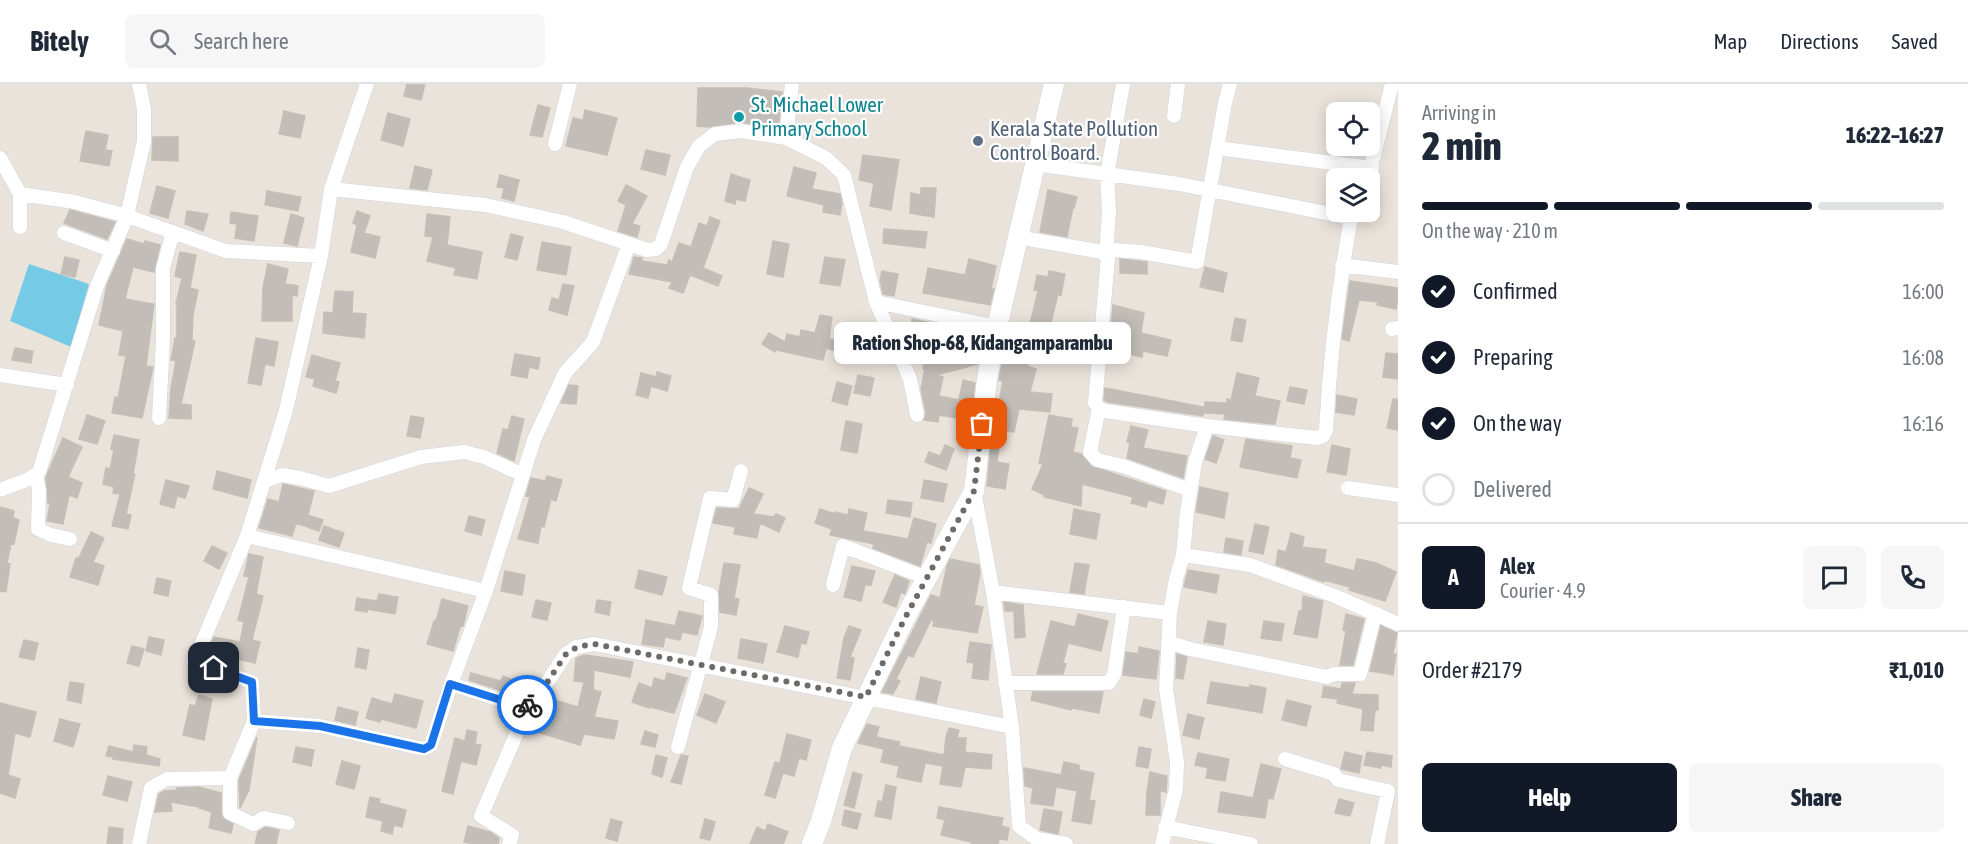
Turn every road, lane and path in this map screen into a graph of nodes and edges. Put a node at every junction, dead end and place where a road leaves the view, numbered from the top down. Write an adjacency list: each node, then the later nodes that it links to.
1 (139, 84): 23 (street)
2 (367, 84): 19 (street)
3 (570, 84): 12 (street)
4 (792, 84): 11 (street)
5 (1054, 84): 15 (main road)
6 (1123, 84): 18 (street)
7 (1178, 84): 10 (street)
8 (1230, 84): 13 (street)
9 (1392, 84): 17 (street)
10 (1174, 116)
11 (786, 138): 29 (street); 35 (street)
12 (555, 144)
13 (1217, 148): 16 (street); 20 (street)
14 (0, 158): 21 (street)
15 (1035, 164): 18 (street); 28 (main road)
16 (1339, 168)
17 (1371, 168)
18 (1107, 175): 20 (street); 31 (street)
19 (331, 189): 29 (street); 32 (street)
20 (1210, 190): 22 (street); 31 (street)
21 (20, 194): 23 (street); 25 (street)
22 (1326, 210)
23 (128, 216): 26 (street); 30 (street)
24 (1351, 222): 33 (street)
25 (20, 227)
26 (173, 232): 32 (street); 41 (street)
27 (64, 233): 30 (street)
28 (1017, 237): 31 (street); 36 (main road)
29 (629, 244): 45 (street)
30 (113, 251): 38 (street)
31 (1106, 255): 39 (street)
32 (321, 256): 46 (street)
33 (1342, 265): 34 (street); 42 (street)
34 (1398, 272)
35 (876, 302): 36 (street); 40 (street)
36 (997, 327): 50 (main road)
37 (0, 375): 38 (street)
38 (67, 385): 44 (street)
39 (1098, 408): 42 (street); 49 (street)
40 (916, 416)
41 (159, 418)
42 (1207, 426): 49 (street)
43 (741, 471): 64 (street)
44 (36, 475): 48 (street); 53 (street)
45 (523, 475): 46 (street); 57 (street)
46 (265, 481): 52 (street)
47 (1348, 488): 51 (street)
48 (0, 490)
49 (1190, 490): 54 (street)
50 (974, 491): 55 (main road); 58 (street)
51 (1398, 495)
52 (248, 536): 57 (street); 69 (street)
53 (70, 539)
54 (1183, 555): 60 (street); 61 (street)
55 (927, 578): 56 (street); 67 (main road)
56 (833, 585)
57 (486, 591): 66 (street)
58 (993, 592): 59 (street); 65 (street)
59 (1124, 607): 60 (street); 65 (street)
60 (1170, 613): 63 (street)
61 (1375, 614): 62 (street); 63 (street)
62 (1398, 624)
63 (1168, 642): 75 (street)
64 (702, 665): 67 (street); 68 (street); 71 (street)
65 (1005, 683): 70 (street)
66 (450, 684): 68 (street); 69 (street)
67 (866, 697): 70 (street); 79 (main road)
68 (529, 705): 78 (street)
69 (254, 721): 73 (street)
70 (1012, 726): 76 (street)
71 (678, 747)
72 (1285, 759): 83 (street)
73 (230, 778): 74 (street); 77 (street)
74 (288, 823)
75 (1165, 827): 81 (street); 82 (street)
76 (1036, 842): 80 (street)
77 (139, 844)
78 (509, 844)
79 (812, 844)
80 (1066, 844)
81 (1162, 844)
82 (1251, 844)
83 (1377, 844)

